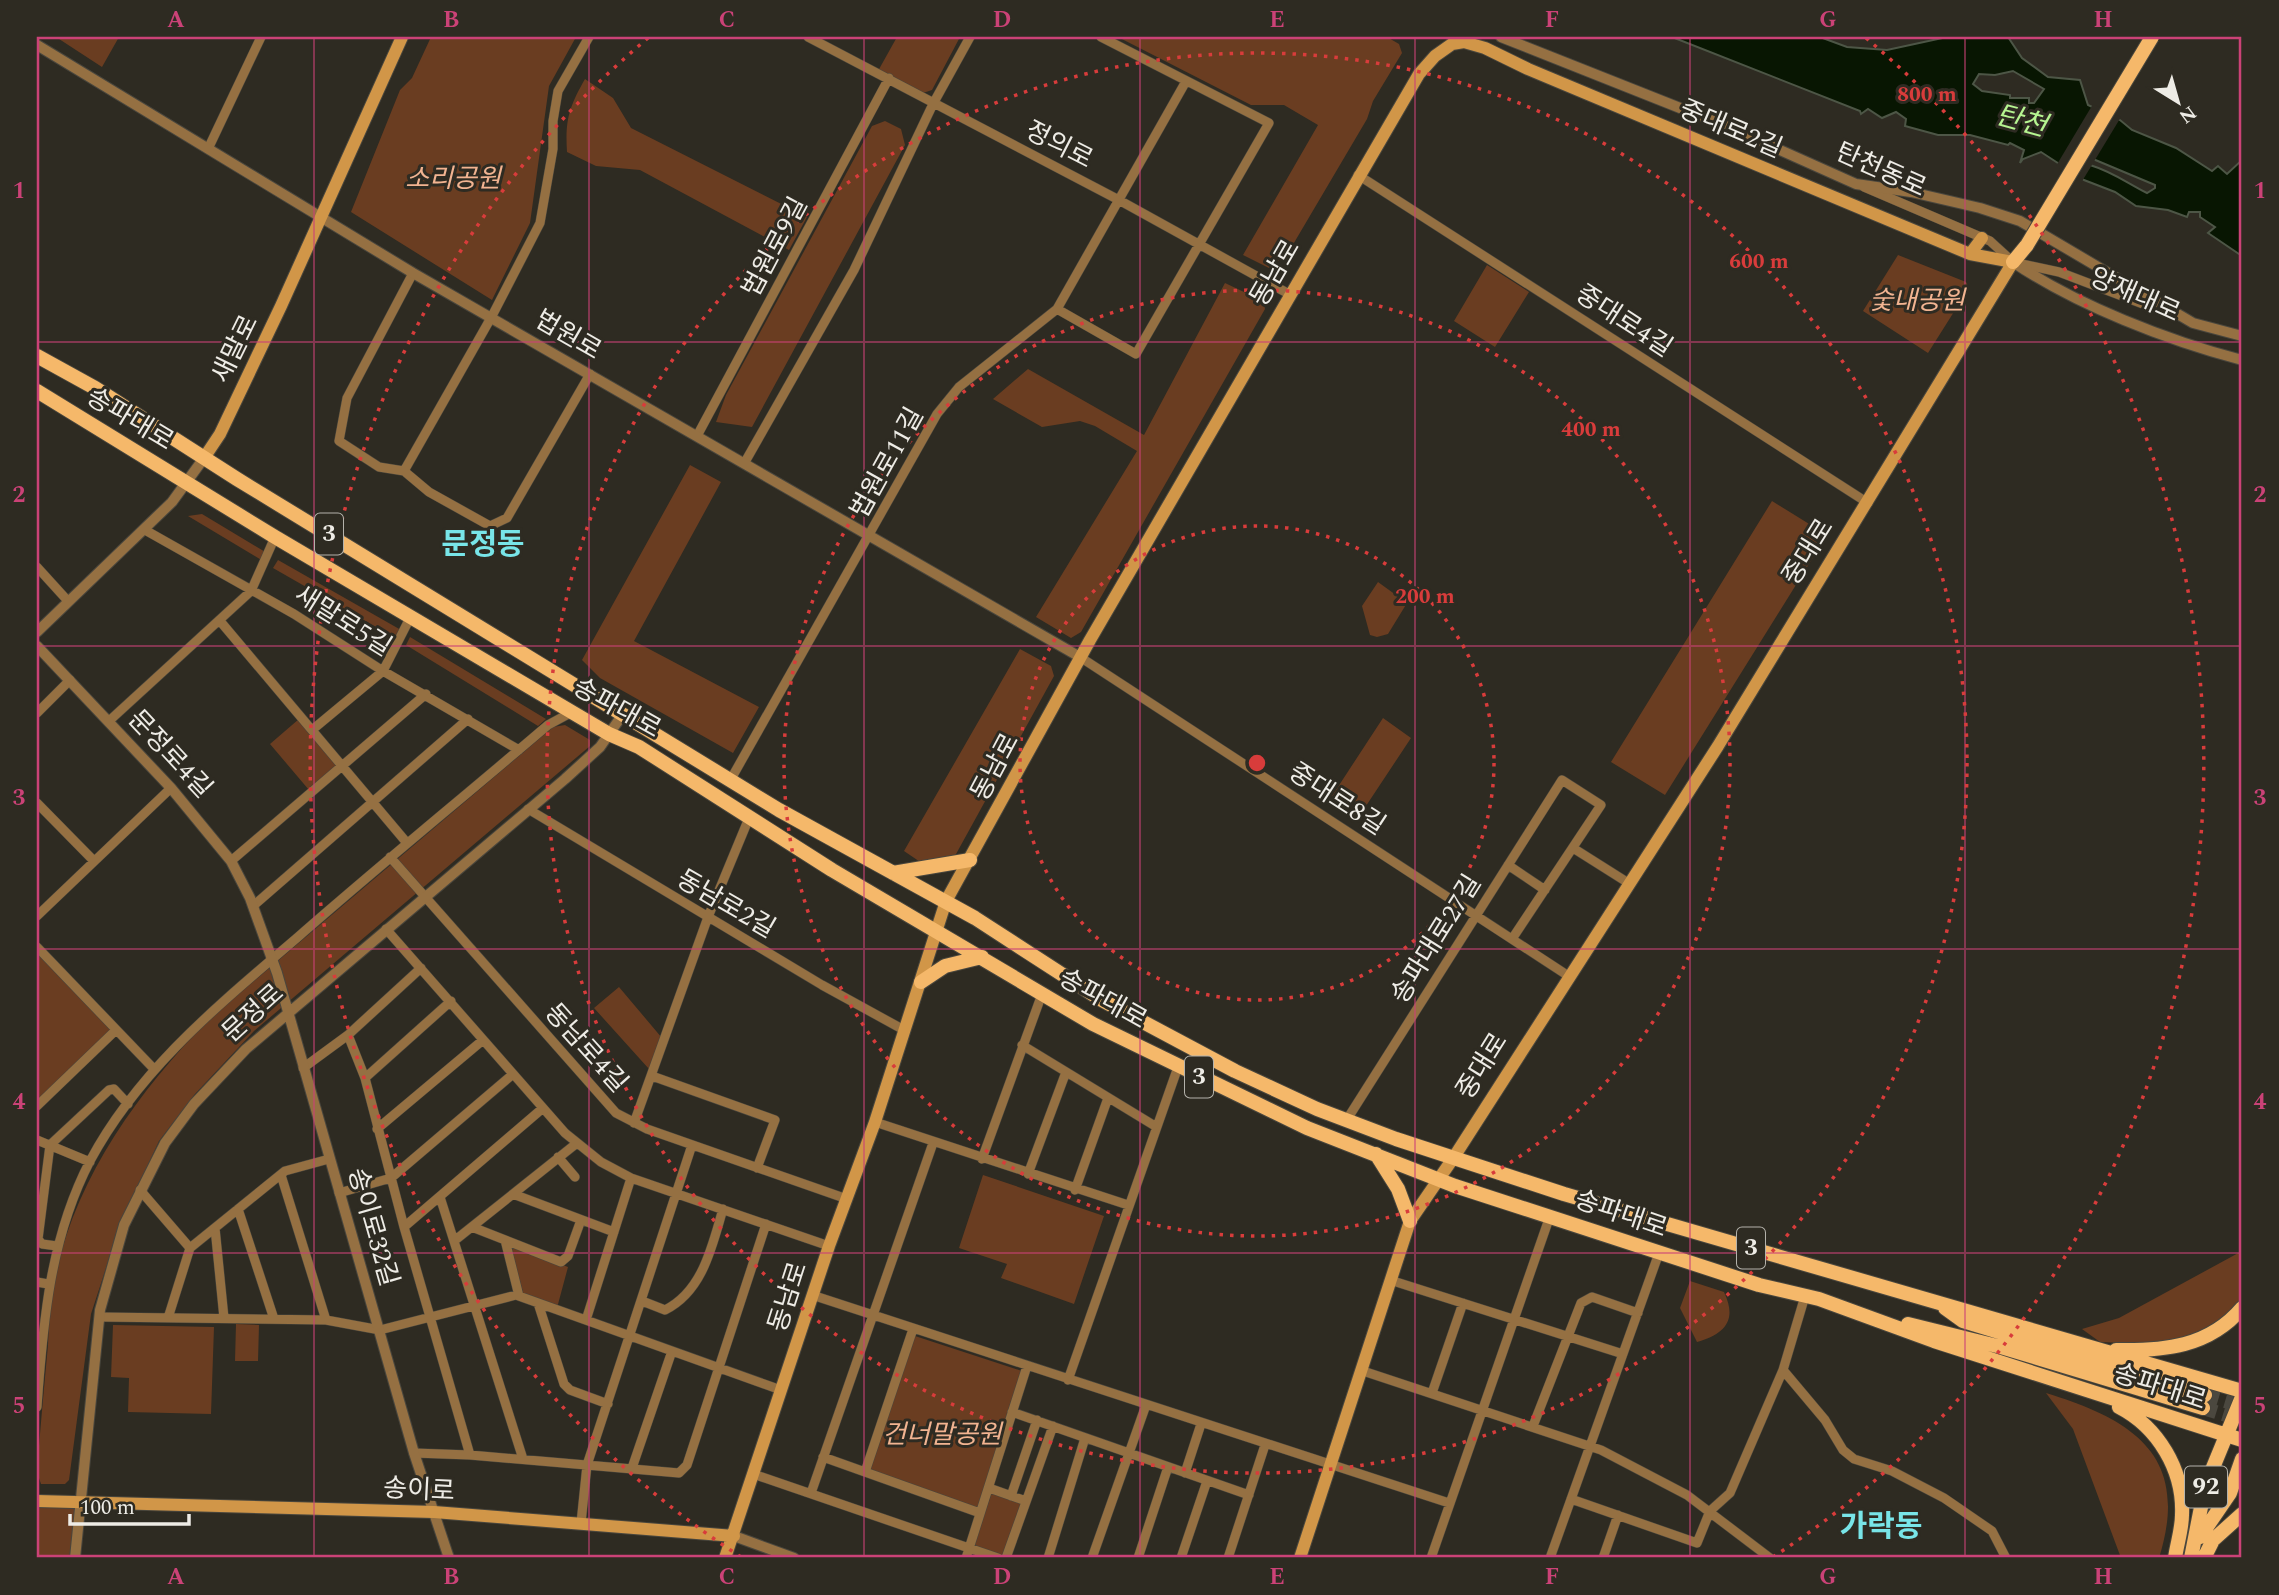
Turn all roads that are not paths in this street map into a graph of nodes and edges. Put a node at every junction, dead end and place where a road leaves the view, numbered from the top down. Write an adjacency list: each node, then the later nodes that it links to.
1 (261, 37): 14 (street)
2 (402, 37): 18 (main road, 새말로)
3 (589, 37): 26 (street)
4 (808, 37): 11 (street, 정의로)
5 (970, 37): 13 (street)
6 (1101, 37): 12 (street)
7 (1501, 37): 16 (street, 탄천동로)
8 (2152, 37): 22 (main road, 중대로, bridge)
9 (37, 45): 14 (street, 법원로)
10 (1435, 56): 15 (main road, 동남로); 21 (main road, 중대로2길)
11 (889, 78): 13 (street, 정의로); 33 (street, 법원로9길)
12 (1185, 83): 17 (street, 법원로11길); 20 (street)
13 (933, 103): 17 (street, 정의로); 35 (street)
14 (208, 149): 18 (street, 법원로)
15 (1358, 175): 24 (main road, 동남로); 38 (street, 중대로4길)
16 (1856, 184): 19 (street, 탄천동로); 27 (street)
17 (1117, 199): 20 (street, 정의로); 25 (street, 법원로11길)
18 (321, 216): 23 (street, 법원로); 34 (main road, 새말로)
19 (1982, 238): 21 (main road); 22 (street, 탄천동로)
20 (1199, 247): 24 (street, 정의로); 25 (street)
21 (1970, 254): 22 (main road, 중대로2길)
22 (2013, 262): 27 (street, 탄천동로); 30 (street, 양재대로); 38 (main road, 중대로)
23 (413, 273): 26 (street, 법원로); 36 (street)
24 (1289, 294): 49 (main road, 동남로)
25 (1057, 309): 40 (street, 법원로11길)
26 (492, 316): 31 (street, 법원로); 36 (street)
27 (2193, 323): 28 (street, 탄천동로)
28 (2242, 336)
29 (37, 356): 34 (main road, 송파대로 / 3)
30 (2242, 360)
31 (590, 374): 33 (street, 법원로); 36 (street)
32 (37, 391): 37 (main road, 송파대로 / 3)
33 (697, 436): 35 (street, 법원로)
34 (204, 458): 37 (street, 새말로); 55 (main road, 송파대로 / 3)
35 (745, 462): 40 (street, 법원로)
36 (404, 471)
37 (187, 481): 39 (street, 새말로); 41 (main road, 송파대로 / 3)
38 (1868, 503): 76 (main road, 중대로)
39 (145, 530): 43 (street, 새말로5길); 44 (street, 새말로)
40 (871, 534): 49 (street, 법원로); 62 (street, 법원로11길)
41 (275, 537): 43 (street); 45 (main road, 송파대로 / 3)
42 (37, 567): 44 (street)
43 (251, 591): 46 (street); 50 (street, 새말로5길)
44 (67, 600): 47 (street, 새말로)
45 (411, 616): 50 (street); 53 (main road, 송파대로 / 3)
46 (220, 621): 57 (street); 58 (street)
47 (37, 632)
48 (37, 646): 51 (street, 문정로4길)
49 (1080, 657): 71 (main road, 동남로); 81 (street, 중대로8길)
50 (383, 671): 52 (street, 새말로5길); 58 (street)
51 (70, 680): 54 (street); 57 (street, 문정로4길)
52 (426, 694): 56 (street, 새말로5길); 61 (street)
53 (572, 712): 59 (main road, 송파대로 / 3); 60 (street)
54 (37, 713)
55 (623, 714): 59 (street, 문정로); 62 (main road, 송파대로 / 3)
56 (468, 719): 60 (street, 새말로5길); 64 (street)
57 (109, 721): 63 (street, 문정로4길)
58 (312, 730): 61 (street)
59 (609, 734): 66 (street, 문정로); 67 (main road, 송파대로 / 3)
60 (519, 750): 68 (street)
61 (342, 765): 64 (street); 73 (street)
62 (731, 779): 75 (main road, 송파대로 / 3)
63 (171, 788): 72 (street); 73 (street, 문정로4길)
64 (373, 801): 68 (street); 80 (street)
65 (37, 803): 72 (street)
66 (528, 809): 78 (street, 문정로); 83 (street, 동남로2길)
67 (749, 818): 83 (street); 85 (main road, 송파대로 / 3)
68 (407, 842): 70 (street)
69 (1573, 848): 74 (street, 송파대로27길); 76 (street); 77 (street)
70 (390, 857): 78 (street); 89 (street)
71 (970, 860): 75 (main road); 79 (main road, 동남로)
72 (94, 861): 82 (street)
73 (231, 861): 80 (street, 문정로4길)
74 (1508, 865): 77 (street); 81 (street, 송파대로27길)
75 (893, 873): 79 (main road, 송파대로 / 3)
76 (1630, 884): 91 (main road, 중대로)
77 (1545, 890): 86 (street)
78 (426, 895): 84 (street, 문정로); 114 (street, 동남로4길)
79 (946, 901): 85 (main road, 동남로); 112 (main road, 송파대로 / 3)
80 (253, 906): 89 (street, 문정로4길)
81 (1476, 915): 86 (street, 중대로8길); 112 (street, 송파대로27길)
82 (37, 916)
83 (708, 917): 97 (street, 동남로2길); 106 (street)
84 (386, 929): 90 (street); 95 (street, 문정로)
85 (935, 930): 88 (main road, 송파대로 / 3); 92 (main road, 동남로)
86 (1512, 939): 91 (street, 중대로8길)
87 (37, 947): 96 (street)
88 (982, 957): 92 (main road); 93 (main road, 송파대로 / 3)
89 (271, 960): 95 (street, 문정로4길); 103 (street)
90 (421, 968): 94 (street); 98 (street)
91 (1570, 977): 124 (main road, 중대로)
92 (921, 982): 97 (main road, 동남로)
93 (1042, 994): 100 (street); 101 (main road, 송파대로 / 3)
94 (451, 1002): 99 (street); 107 (street)
95 (287, 1014): 102 (street, 송이로32길); 135 (street, 문정로)
96 (116, 1030): 103 (street); 110 (street)
97 (904, 1030): 113 (main road, 동남로)
98 (348, 1035): 102 (street); 107 (street)
99 (484, 1040): 105 (street); 116 (street)
100 (1021, 1045): 104 (street); 126 (street)
101 (1178, 1067): 115 (street); 122 (main road, 송파대로 / 3)
102 (303, 1068): 125 (street, 송이로32길)
103 (154, 1069): 109 (street)
104 (1066, 1072): 108 (street); 129 (street)
105 (513, 1074): 111 (street); 132 (street)
106 (652, 1076): 114 (street); 128 (street)
107 (365, 1078): 116 (street)
108 (1108, 1098): 115 (street); 136 (street)
109 (128, 1104): 120 (street); 127 (street)
110 (37, 1106)
111 (543, 1108): 118 (street); 140 (street)
112 (1346, 1121): 124 (main road, 송파대로 / 3)
113 (875, 1122): 119 (street); 141 (main road, 동남로)
114 (634, 1124): 121 (street, 동남로4길)
115 (1155, 1126): 142 (street)
116 (377, 1129): 132 (street)
117 (37, 1140): 120 (street)
118 (577, 1143): 123 (street); 133 (street)
119 (933, 1143): 126 (street); 172 (street)
120 (50, 1145): 127 (street); 155 (street)
121 (692, 1145): 128 (street, 동남로4길); 139 (street)
122 (1376, 1154): 134 (main road, 송파대로 / 3); 147 (main road)
123 (558, 1157): 131 (street); 138 (street)
124 (1454, 1157): 134 (main road, 중대로); 168 (main road, 송파대로 / 3)
125 (329, 1159): 130 (street); 137 (street, 송이로32길)
126 (982, 1159): 129 (street)
127 (90, 1162): 155 (street)
128 (757, 1168): 141 (street, 동남로4길)
129 (1028, 1174): 136 (street)
130 (281, 1175): 143 (street); 179 (street)
131 (575, 1177)
132 (391, 1178): 137 (street); 149 (street)
133 (631, 1178): 139 (street); 152 (street)
134 (1438, 1180): 145 (main road, 송파대로 / 3); 147 (main road, 중대로)
135 (140, 1190): 157 (street); 174 (street, 문정로)
136 (1075, 1190): 142 (street)
137 (339, 1194): 182 (street, 송이로32길)
138 (513, 1194): 146 (street); 150 (street)
139 (677, 1194): 144 (street); 165 (street)
140 (440, 1197): 149 (street); 154 (street)
141 (847, 1199): 156 (main road, 동남로)
142 (1128, 1205): 193 (street)
143 (238, 1209): 151 (street); 177 (street)
144 (723, 1209): 148 (street); 165 (street)
145 (1549, 1216): 158 (main road, 송파대로 / 3); 178 (street)
146 (581, 1220): 152 (street); 153 (street)
147 (1410, 1221): 159 (main road, 중대로)
148 (766, 1224): 156 (street); 190 (street)
149 (404, 1227): 173 (street)
150 (472, 1227): 153 (street); 154 (street)
151 (215, 1228): 157 (street); 176 (street)
152 (614, 1232): 180 (street)
153 (505, 1240): 163 (street)
154 (454, 1241): 169 (street)
155 (57, 1246): 161 (street)
156 (829, 1246): 162 (main road, 동남로)
157 (190, 1248): 175 (street)
158 (1659, 1253): 164 (main road, 송파대로 / 3); 171 (street)
159 (1390, 1280): 167 (street); 192 (main road, 중대로)
160 (37, 1282): 161 (street)
161 (48, 1284): 202 (street)
162 (812, 1295): 172 (street); 195 (main road, 동남로)
163 (519, 1296): 166 (street); 169 (street)
164 (1805, 1296): 181 (main road, 송파대로 / 3); 191 (street)
165 (642, 1300): 184 (street)
166 (538, 1303): 180 (street); 200 (street)
167 (1463, 1303): 178 (street); 197 (street)
168 (1937, 1303): 186 (main road, 송파대로); 198 (main road, 3)
169 (474, 1305): 173 (street); 219 (street)
170 (2242, 1308): 186 (main road)
171 (1638, 1313): 185 (street); 188 (street)
172 (873, 1315): 183 (street); 218 (street)
173 (429, 1316): 182 (street); 217 (street)
174 (100, 1317): 175 (street); 236 (street, 문정로)
175 (168, 1318): 176 (street)
176 (224, 1318): 177 (street)
177 (274, 1319): 179 (street)
178 (1514, 1319): 185 (street); 203 (street)
179 (326, 1320): 182 (street)
180 (586, 1320): 184 (street)
181 (1883, 1320): 194 (main road, 송파대로); 198 (main road, 3)
182 (380, 1329): 215 (street, 송이로32길)
183 (913, 1329): 189 (street); 225 (street)
184 (630, 1336): 187 (street); 200 (street)
185 (1568, 1337): 188 (street); 209 (street)
186 (2091, 1348): 198 (main road, 송파대로)
187 (672, 1351): 190 (street); 224 (street)
188 (1623, 1354): 214 (street)
189 (1027, 1366): 193 (street); 204 (street)
190 (719, 1368): 195 (street); 224 (street)
191 (1783, 1370): 238 (street); 264 (street)
192 (1363, 1371): 197 (street); 222 (main road, 중대로)
193 (1068, 1380): 201 (street)
194 (2082, 1388): 207 (main road, 송파대로); 265 (main road)
195 (781, 1390): 227 (main road, 동남로)
196 (2242, 1391): 198 (main road)
197 (1432, 1393): 203 (street)
198 (2207, 1395): 207 (main road)
199 (2242, 1397): 210 (main road, 92)
200 (608, 1404): 221 (street)
201 (1146, 1405): 206 (street); 216 (street)
202 (37, 1407)
203 (1482, 1409): 209 (street); 237 (street)
204 (1013, 1412): 205 (street); 229 (street)
205 (1037, 1420): 208 (street); 232 (street)
206 (1200, 1423): 213 (street); 226 (street)
207 (2196, 1424): 210 (main road, 송파대로)
208 (1053, 1426): 211 (street); 235 (street)
209 (1533, 1426): 214 (street)
210 (2228, 1436): 212 (main road, 송파대로); 245 (main road, 92)
211 (1086, 1438): 216 (street); 255 (street)
212 (2242, 1440)
213 (1265, 1445): 222 (street); 231 (street)
214 (1590, 1446): 233 (street); 238 (street)
215 (414, 1453): 217 (street); 239 (street, 송이로32길)
216 (1129, 1453): 223 (street); 256 (street)
217 (470, 1455): 219 (street)
218 (823, 1457): 225 (street); 230 (street)
219 (523, 1459): 221 (street)
220 (2242, 1459): 245 (main road, 92)
221 (587, 1465): 224 (street); 243 (street)
222 (1333, 1465): 237 (street); 247 (main road, 중대로)
223 (1168, 1467): 226 (street); 257 (street)
224 (632, 1468)
225 (865, 1472): 240 (street)
226 (1185, 1473): 228 (street)
227 (753, 1474): 230 (street); 244 (main road, 동남로)
228 (1207, 1481): 231 (street); 258 (street)
229 (989, 1488): 232 (street); 240 (street)
230 (811, 1493): 246 (street)
231 (1249, 1495): 259 (street)
232 (1011, 1496): 235 (street)
233 (1571, 1499): 242 (street); 261 (street)
234 (37, 1501): 236 (main road, 송이로)
235 (1026, 1501): 254 (street)
236 (80, 1503): 239 (main road, 송이로); 248 (street, 문정로)
237 (1449, 1503): 260 (street)
238 (1710, 1511): 242 (street); 263 (street)
239 (434, 1512): 243 (main road, 송이로); 249 (street, 송이로32길)
240 (980, 1513): 246 (street)
241 (2242, 1514): 267 (main road)
242 (1618, 1515): 262 (street)
243 (581, 1523): 244 (main road, 송이로)
244 (734, 1536): 250 (main road, 동남로); 251 (street, 송이로)
245 (2197, 1542): 266 (main road, 92)
246 (969, 1548): 252 (street); 253 (street)
247 (1304, 1557)
248 (75, 1558)
249 (449, 1558)
250 (725, 1558)
251 (794, 1558)
252 (966, 1558)
253 (998, 1558)
254 (1006, 1558)
255 (1048, 1558)
256 (1092, 1558)
257 (1138, 1558)
258 (1181, 1558)
259 (1228, 1558)
260 (1430, 1558)
261 (1550, 1558)
262 (1603, 1558)
263 (1770, 1558)
264 (2006, 1558)
265 (2175, 1558)
266 (2191, 1558)
267 (2204, 1558)

